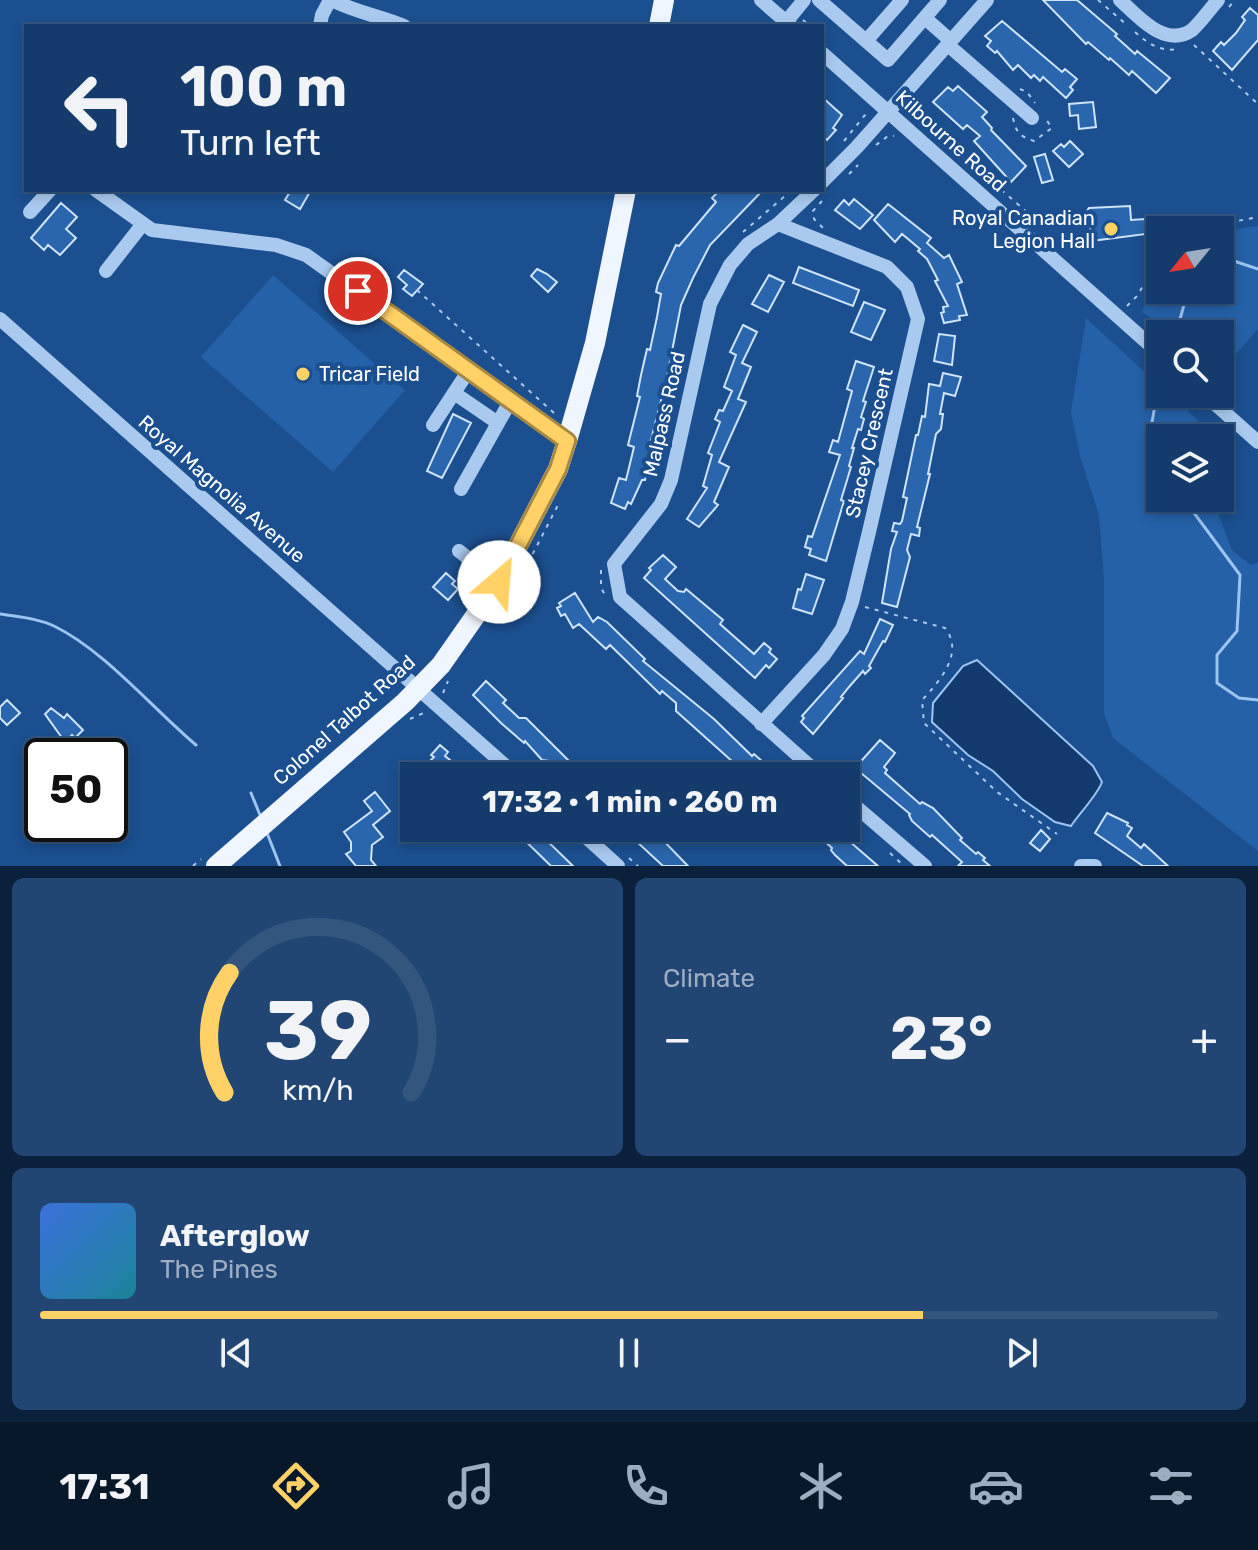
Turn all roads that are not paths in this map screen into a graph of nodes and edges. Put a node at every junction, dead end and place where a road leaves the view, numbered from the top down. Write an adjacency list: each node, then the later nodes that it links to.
1 (331, 0): 12 (street); 13 (street)
2 (664, 0): 14 (main road)
3 (761, 0): 15 (street)
4 (804, 0): 15 (street)
5 (819, 0): 16 (street)
6 (902, 0): 16 (street)
7 (940, 0): 11 (street)
8 (987, 0): 17 (street)
9 (1120, 0): 10 (street)
10 (1218, 0)
11 (925, 18): 16 (street); 17 (street)
12 (320, 24)
13 (399, 24)
14 (659, 24)
15 (788, 24)
16 (866, 41)
17 (950, 43): 19 (street); 20 (street)
18 (824, 55): 19 (street, Kilbourne Road)
19 (887, 110): 21 (street); 31 (street, Kilbourne Road)
20 (1037, 113)
21 (824, 180)
22 (48, 192): 26 (street)
23 (99, 192): 28 (street)
24 (626, 192): 38 (main road, Colonel Talbot Road)
25 (819, 194): 27 (street, Malpass Road)
26 (30, 212)
27 (778, 224): 44 (street, Malpass Road); 44 (street, Stacey Crescent)
28 (142, 225): 29 (street); 32 (street)
29 (106, 271)
30 (0, 319): 43 (street, Royal Magnolia Avenue)
31 (1146, 341)
32 (469, 370): 33 (street); 34 (street)
33 (454, 393): 36 (street); 37 (street)
34 (511, 400): 36 (street); 38 (street)
35 (1220, 408): 39 (street)
36 (498, 423): 40 (street)
37 (433, 425)
38 (567, 441): 42 (main road, Colonel Talbot Road)
39 (1258, 442)
40 (461, 489)
41 (459, 551): 42 (street)
42 (499, 582): 43 (main road, Colonel Talbot Road)
43 (419, 688): 45 (street, Royal Magnolia Avenue); 49 (main road, Colonel Talbot Road)
44 (761, 724): 46 (street, Malpass Road)
45 (501, 762)
46 (805, 762)
47 (860, 810): 51 (street)
48 (591, 842): 50 (street)
49 (216, 866)
50 (618, 866)
51 (925, 866)
52 (1081, 866): 53 (street)
53 (1095, 866)

